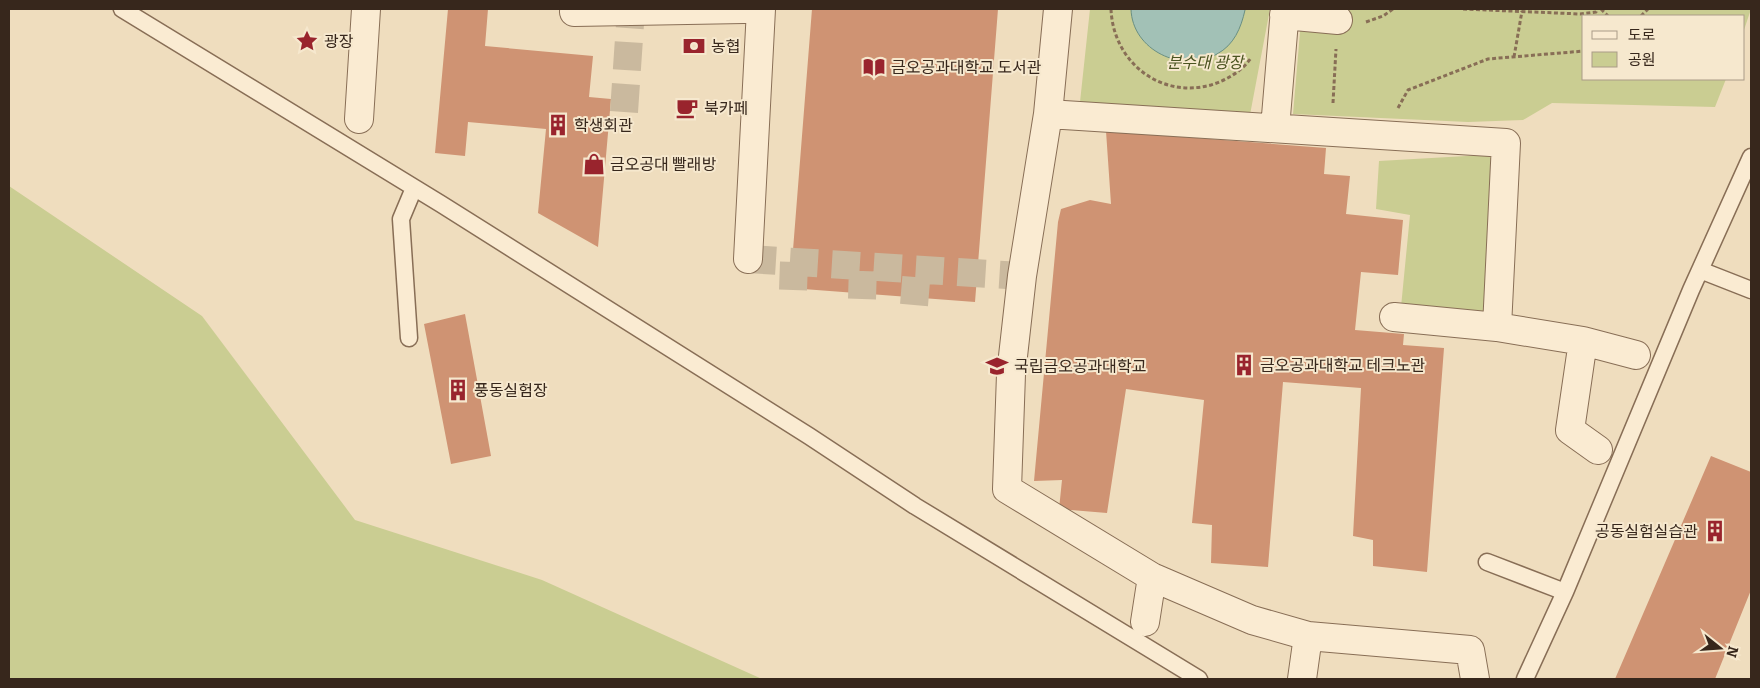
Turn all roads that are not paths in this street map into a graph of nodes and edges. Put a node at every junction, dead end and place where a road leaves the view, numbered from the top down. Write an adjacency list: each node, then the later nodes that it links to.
1 (122, 9): 13 (lane)
2 (366, 9): 10 (street)
3 (575, 9): 4 (street)
4 (744, 9)
5 (762, 9): 14 (street)
6 (1058, 9): 9 (street)
7 (1284, 12): 8 (street); 11 (street)
8 (1338, 20)
9 (1048, 114): 11 (street); 24 (street)
10 (359, 119)
11 (1275, 128): 18 (street)
12 (1751, 157): 15 (lane)
13 (414, 188): 19 (lane); 28 (lane)
14 (748, 259)
15 (1700, 270): 16 (lane); 25 (lane)
16 (1751, 290)
17 (1394, 318): 18 (street)
18 (1497, 327): 20 (street)
19 (409, 338)
20 (1583, 341): 21 (street); 22 (street)
21 (1636, 355)
22 (1598, 450)
23 (1487, 562): 25 (lane)
24 (1152, 577): 26 (street); 27 (street)
25 (1566, 592): 31 (lane)
26 (1146, 622)
27 (1308, 636): 29 (street); 30 (street)
28 (1199, 679)
29 (1302, 679)
30 (1475, 679)
31 (1525, 679)

